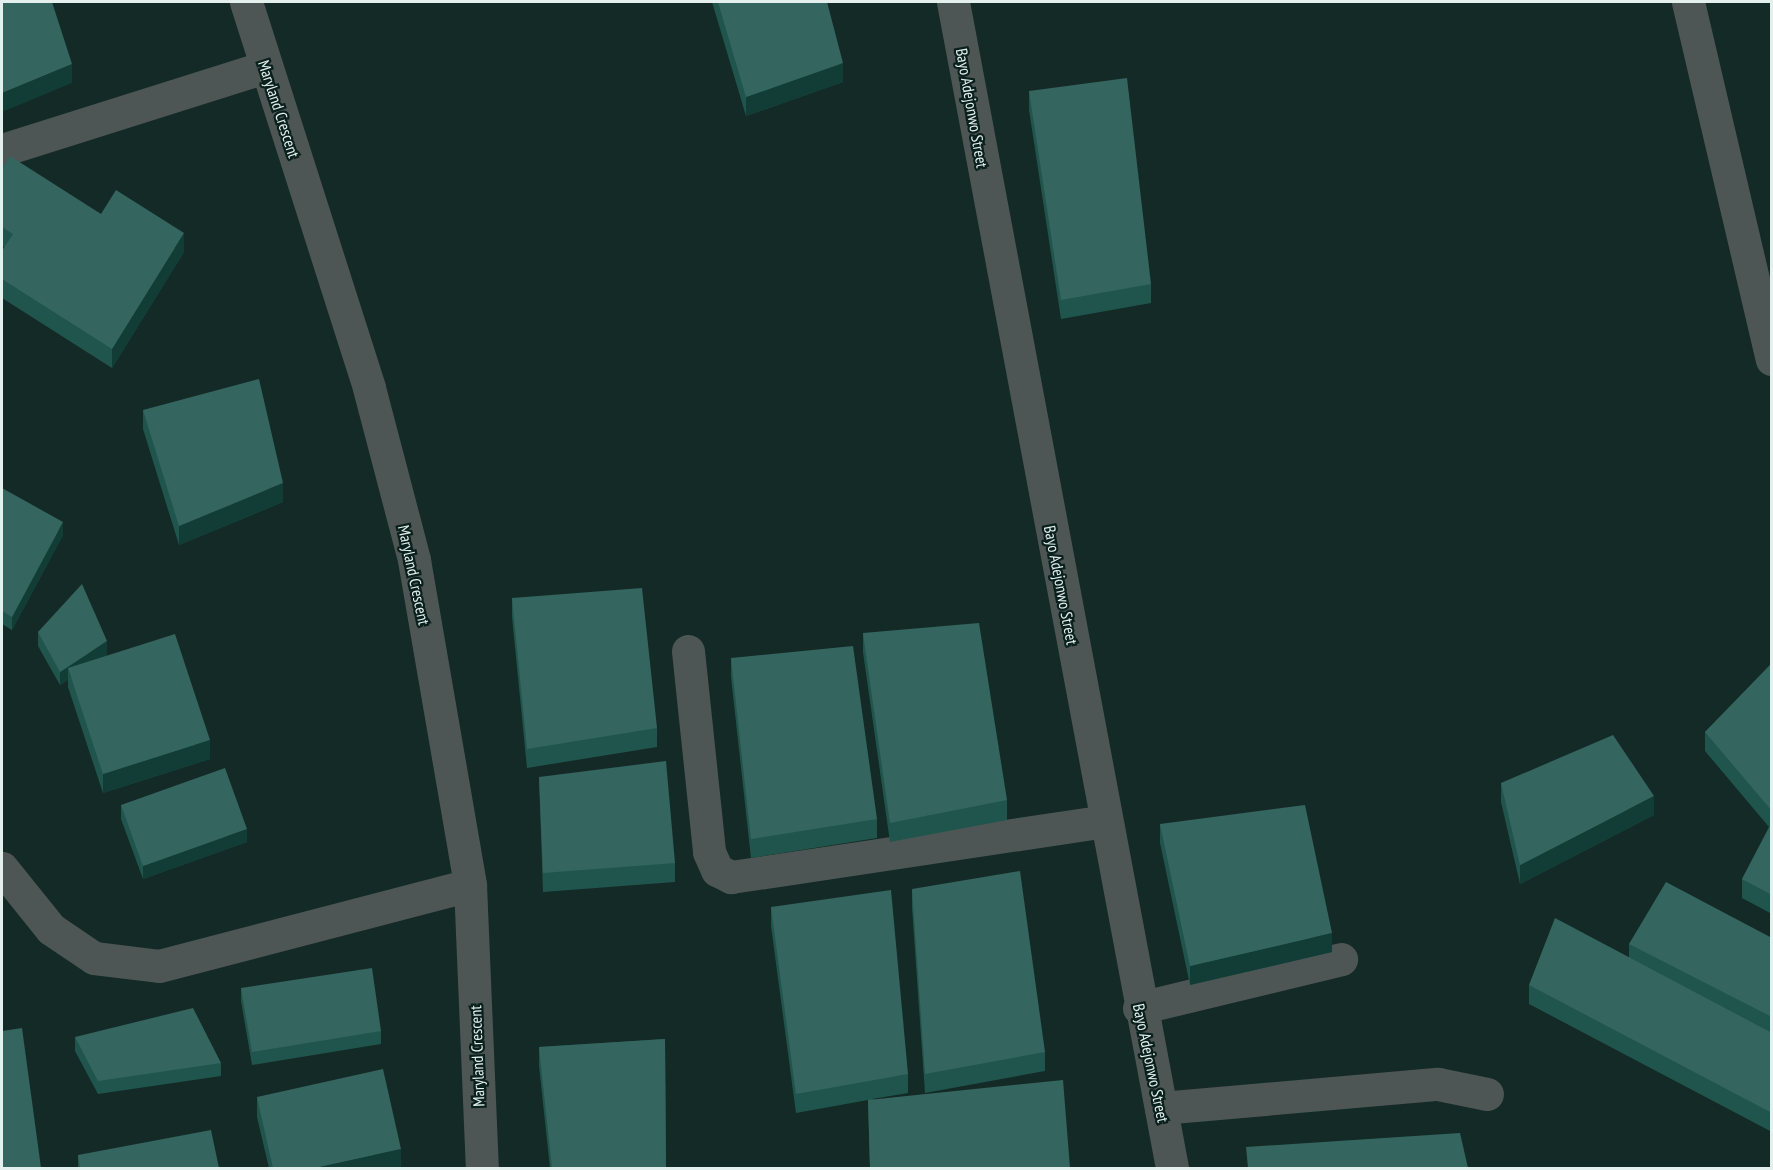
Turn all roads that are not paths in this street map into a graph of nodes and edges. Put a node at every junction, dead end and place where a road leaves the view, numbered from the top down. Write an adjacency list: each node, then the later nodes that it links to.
1 (246, 2): 4 (street, Maryland Crescent)
2 (953, 2): 8 (street, Bayo Adejonwo Street)
3 (1688, 2): 6 (street)
4 (265, 67): 5 (street); 10 (street, Maryland Crescent)
5 (2, 150)
6 (1772, 358)
7 (688, 651): 8 (street)
8 (1106, 821): 12 (street, Bayo Adejonwo Street)
9 (2, 868): 10 (street)
10 (470, 885): 15 (street, Maryland Crescent)
11 (1341, 959): 12 (street)
12 (1139, 1008): 14 (street, Bayo Adejonwo Street)
13 (1487, 1094): 14 (street)
14 (1161, 1108): 16 (street, Bayo Adejonwo Street)
15 (482, 1168)
16 (1172, 1168)

